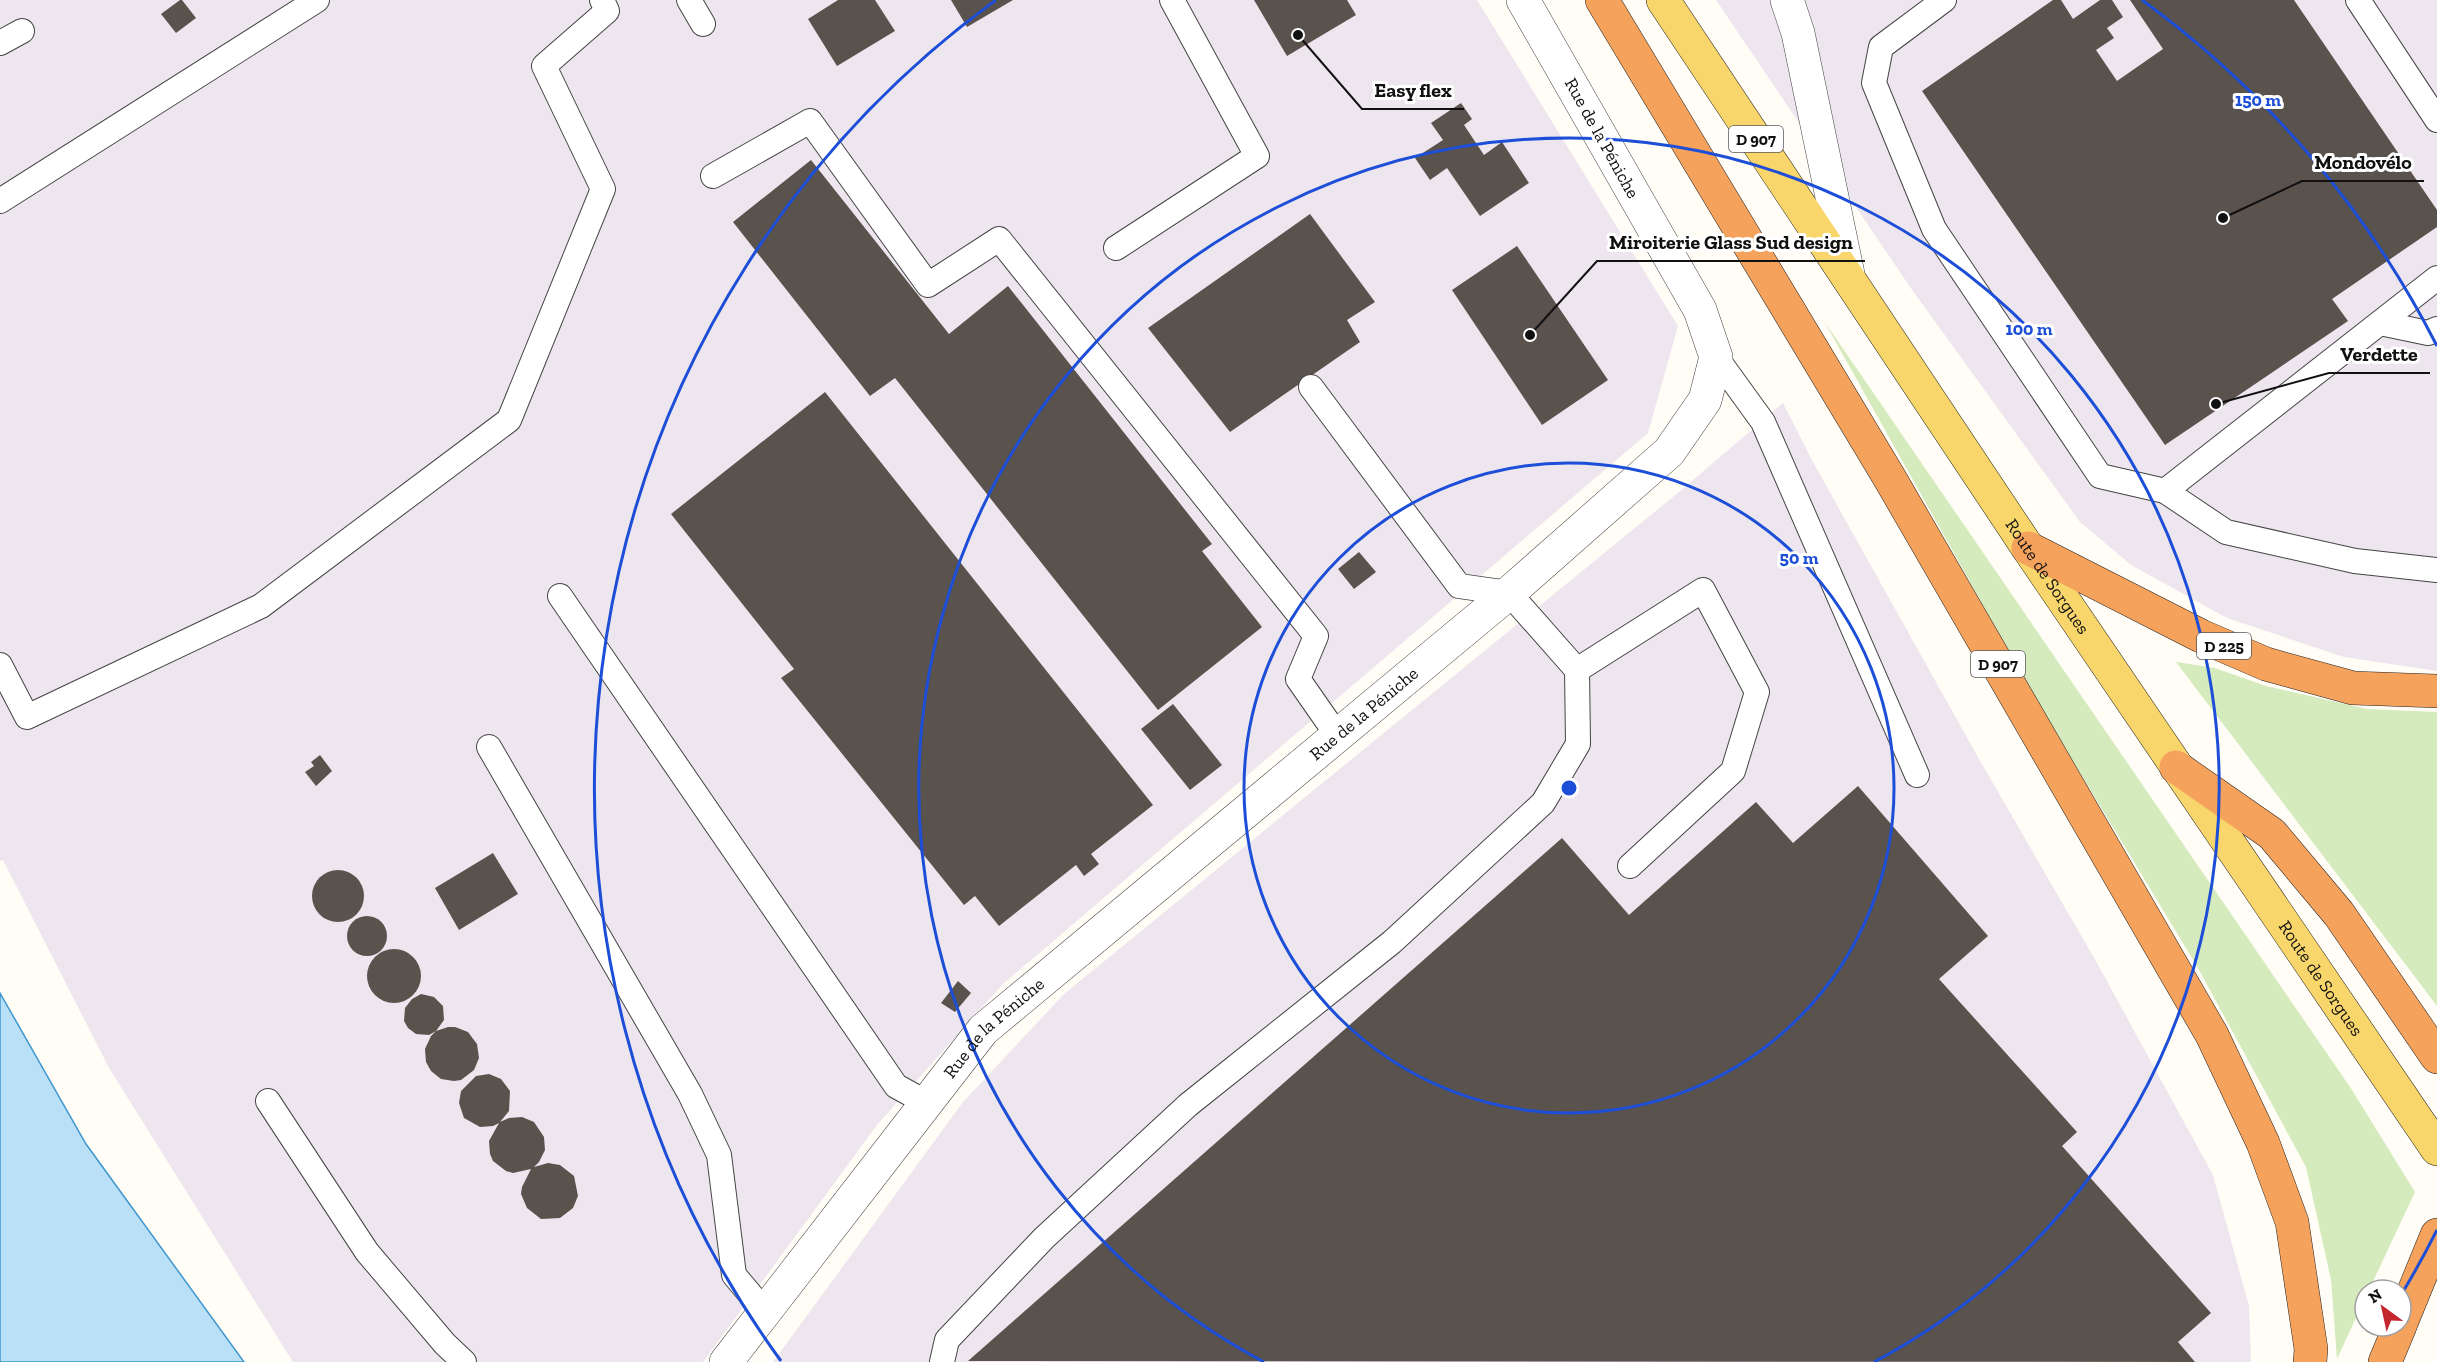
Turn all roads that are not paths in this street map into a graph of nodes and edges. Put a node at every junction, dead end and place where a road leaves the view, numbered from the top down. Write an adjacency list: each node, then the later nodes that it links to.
1 (317, 0): 16 (lane)
2 (602, 0): 29 (lane)
3 (689, 0): 11 (lane)
4 (1172, 0): 17 (lane)
5 (1522, 0): 22 (street, Rue de la Péniche)
6 (1602, 0): 48 (highway, D 907)
7 (1663, 0): 19 (main road, Route de Sorgues / D 907)
8 (1787, 0): 19 (street)
9 (1944, 0): 24 (lane)
10 (2358, 0): 14 (lane)
11 (703, 24)
12 (22, 31): 13 (lane)
13 (0, 44)
14 (2437, 120)
15 (713, 176): 32 (lane)
16 (0, 201)
17 (1116, 248)
18 (2437, 278): 20 (lane)
19 (1849, 279): 25 (main road, Route de Sorgues / D 907)
20 (2380, 323): 21 (lane); 24 (lane)
21 (2437, 329)
22 (1716, 357): 27 (street, Rue de la Péniche); 35 (lane)
23 (1311, 387): 27 (lane)
24 (2165, 491): 26 (lane)
25 (2028, 548): 31 (highway, D 225); 34 (main road, Route de Sorgues / D 907)
26 (2437, 570)
27 (1509, 593): 30 (lane); 32 (street, Rue de la Péniche)
28 (560, 596): 39 (lane)
29 (0, 665)
30 (1577, 670): 36 (lane); 47 (lane)
31 (2437, 691)
32 (1337, 735): 39 (street, Rue de la Péniche)
33 (489, 747): 43 (lane)
34 (2176, 767): 37 (highway, D 907); 40 (main road, Route de Sorgues / D 907)
35 (1917, 775)
36 (1629, 866)
37 (2437, 1057)
38 (268, 1101): 45 (lane)
39 (927, 1102): 43 (street, Rue de la Péniche)
40 (2437, 1149)
41 (2437, 1235): 42 (highway)
42 (2413, 1293)
43 (765, 1312): 46 (street, Rue de la Péniche)
44 (2394, 1338): 49 (highway)
45 (464, 1362)
46 (726, 1362)
47 (942, 1362)
48 (2310, 1362)
49 (2385, 1362)

